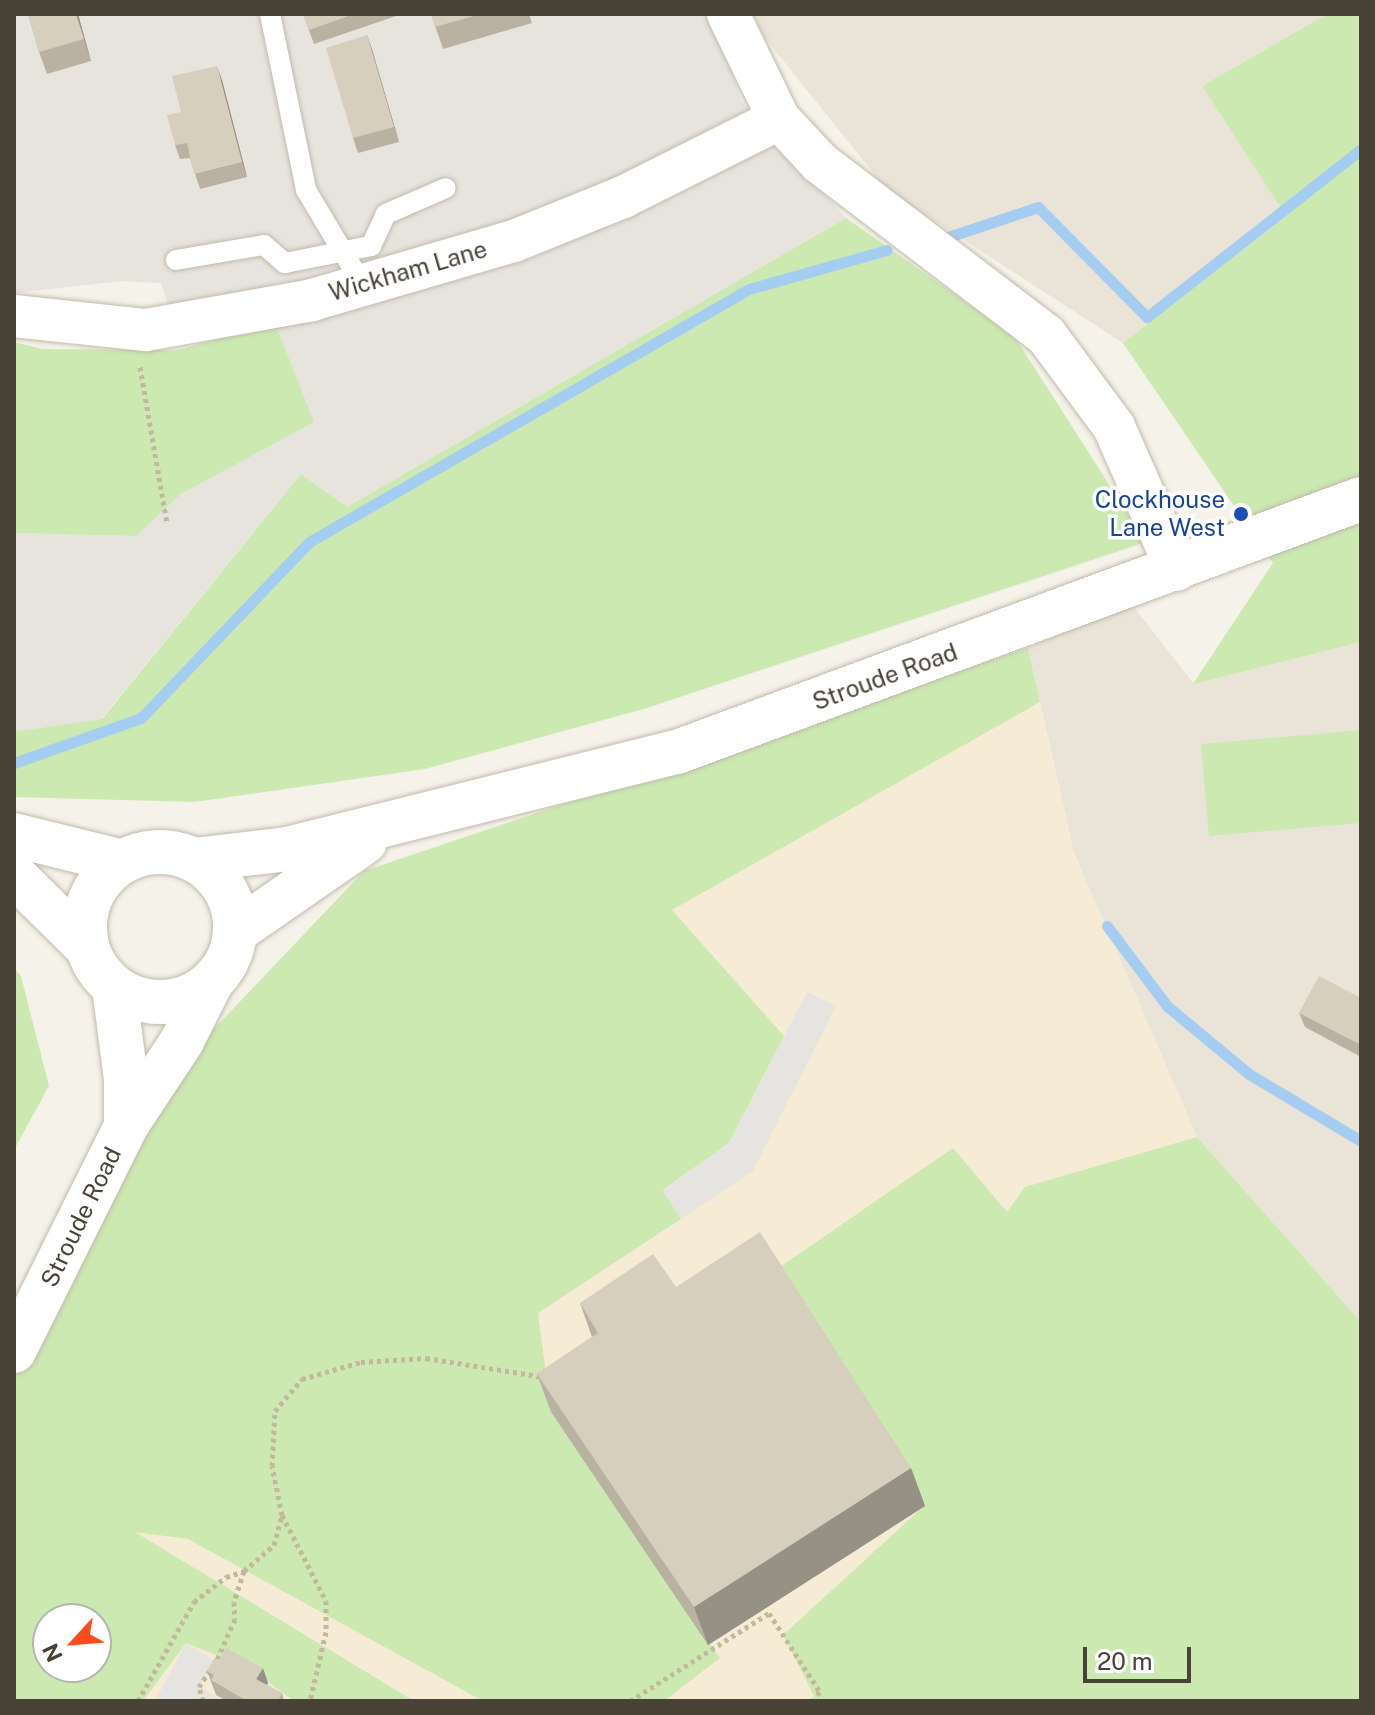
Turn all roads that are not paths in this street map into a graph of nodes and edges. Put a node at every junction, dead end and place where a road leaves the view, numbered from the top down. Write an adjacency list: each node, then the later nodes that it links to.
1 (270, 14): 6 (lane)
2 (728, 14): 3 (street)
3 (779, 119): 6 (street, Wickham Lane); 9 (street)
4 (446, 188): 6 (lane)
5 (176, 260): 6 (lane)
6 (353, 268): 7 (street, Wickham Lane)
7 (14, 316)
8 (1361, 499): 9 (street, Stroude Road)
9 (1177, 570): 10 (street, Stroude Road)
10 (399, 824): 12 (street, Stroude Road); 15 (street, Stroude Road)
11 (14, 835): 13 (street)
12 (194, 860): 13 (street); 15 (street)
13 (123, 862): 16 (street)
14 (14, 875): 16 (street)
15 (235, 932): 17 (street)
16 (87, 947): 18 (street)
17 (211, 983): 18 (street); 19 (street, Stroude Road)
18 (114, 987): 19 (street, Stroude Road)
19 (126, 1126): 20 (street, Stroude Road)
20 (14, 1351)

